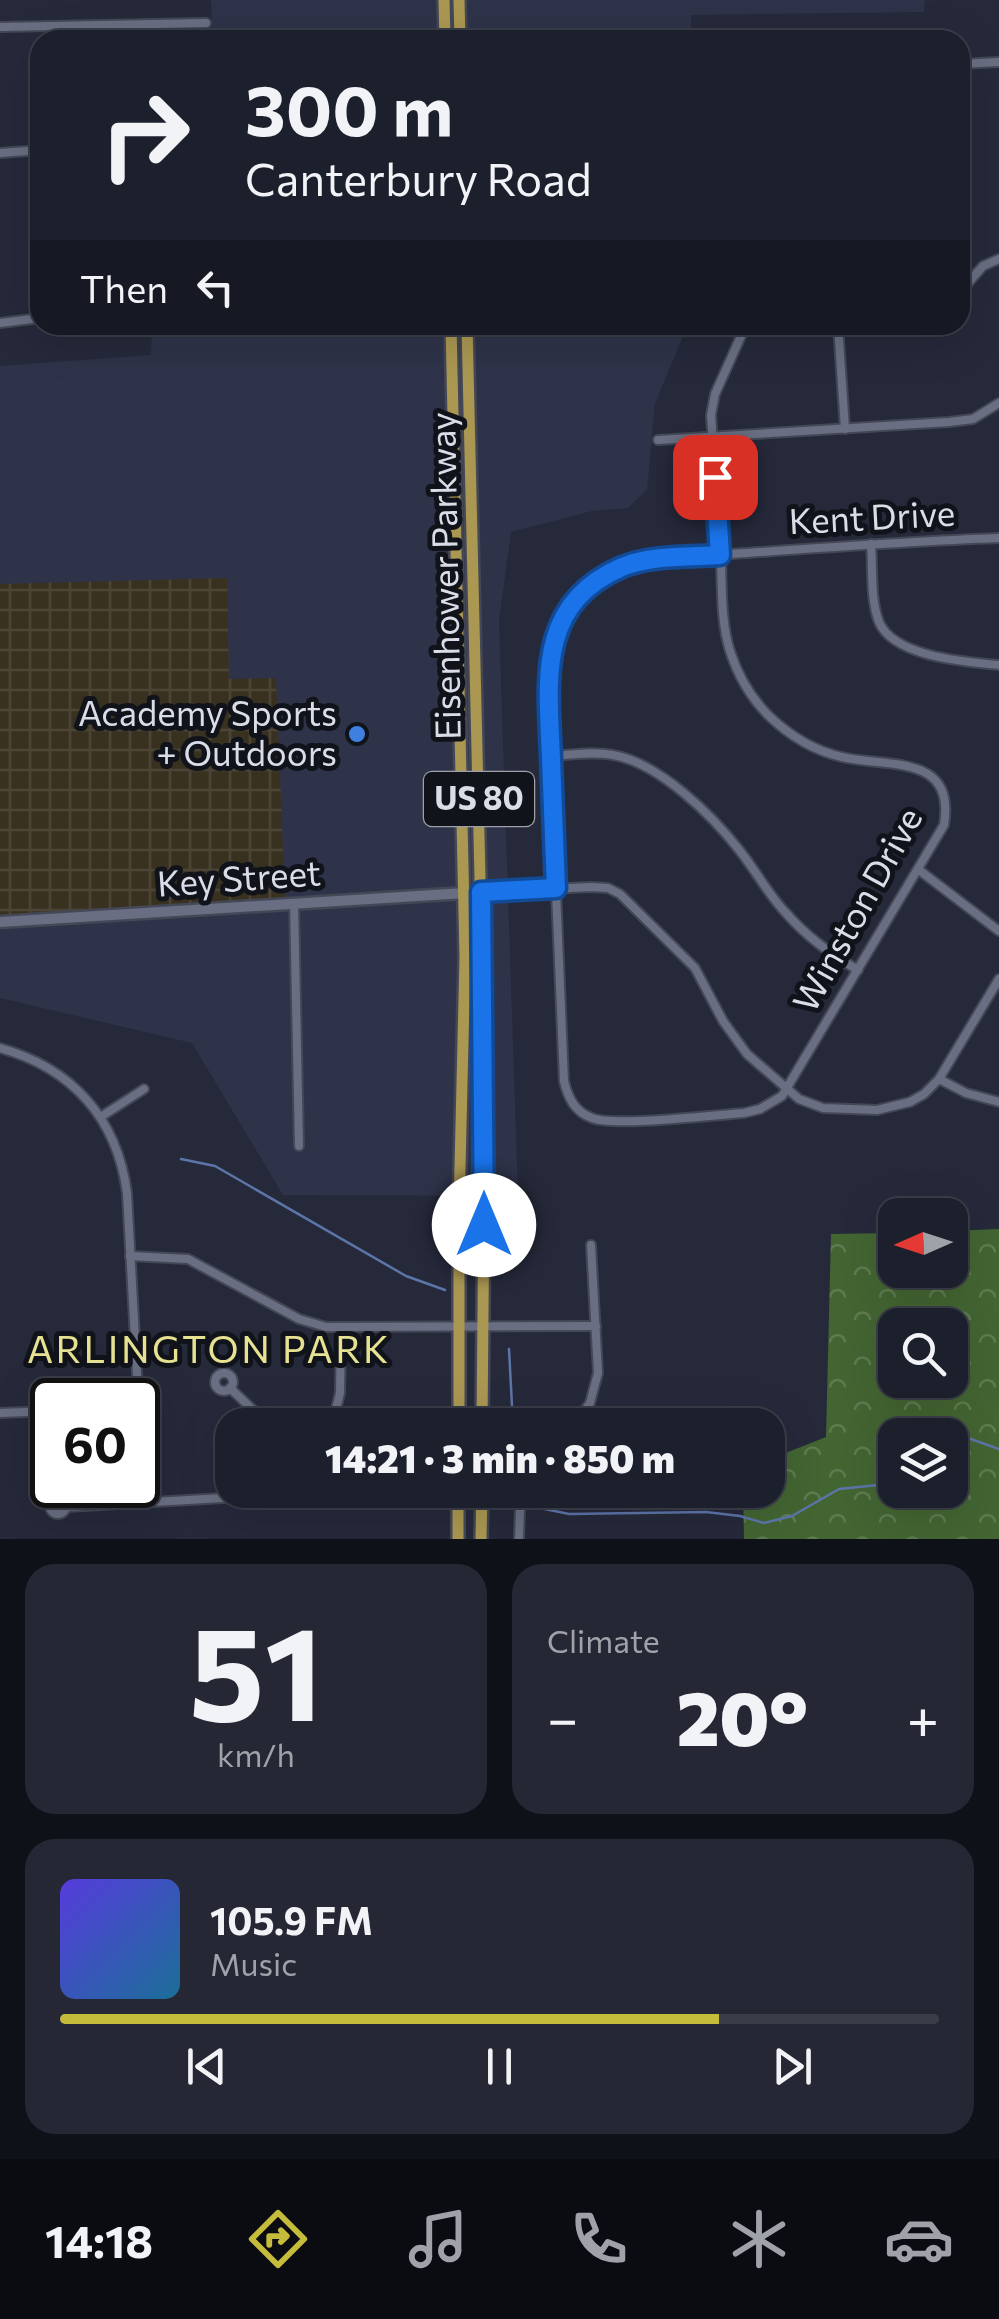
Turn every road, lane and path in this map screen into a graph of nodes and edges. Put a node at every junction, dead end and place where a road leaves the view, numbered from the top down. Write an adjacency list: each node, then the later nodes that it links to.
1 (444, 0): 5 (main road)
2 (459, 0): 6 (main road)
3 (206, 23): 4 (street)
4 (0, 27)
5 (445, 30)
6 (460, 30)
7 (999, 62): 8 (street)
8 (970, 63)
9 (30, 151): 10 (street)
10 (0, 153)
11 (999, 258): 12 (street)
12 (970, 281)
13 (30, 319): 14 (street)
14 (0, 323)
15 (451, 335): 30 (main road, Eisenhower Parkway / US 80)
16 (467, 335): 31 (main road, Eisenhower Parkway / US 80)
17 (742, 335): 21 (street, Winston Drive)
18 (839, 335): 20 (street)
19 (999, 402): 20 (street)
20 (845, 428): 21 (street)
21 (713, 438): 22 (street); 25 (street, Winston Drive)
22 (658, 440)
23 (999, 538): 24 (street, Kent Drive)
24 (871, 544): 25 (street, Kent Drive); 26 (street)
25 (720, 555): 27 (street, Kent Drive); 28 (street, Winston Drive)
26 (999, 665)
27 (551, 756): 29 (street, Kent Drive); 35 (street)
28 (919, 870): 34 (street); 35 (street, Winston Drive)
29 (556, 888): 31 (street); 39 (street); 39 (street, Winston Drive)
30 (464, 892): 31 (street, Key Street); 32 (street, Key Street); 48 (main road, Eisenhower Parkway / US 80)
31 (481, 892): 49 (main road, Eisenhower Parkway / US 80)
32 (294, 904): 33 (street, Key Street); 43 (street)
33 (0, 922)
34 (999, 931)
35 (858, 970): 39 (street, Winston Drive)
36 (999, 979): 38 (street)
37 (0, 1048): 42 (street)
38 (939, 1079): 39 (street); 41 (street)
39 (786, 1088)
40 (144, 1089): 42 (street)
41 (999, 1102)
42 (102, 1116): 45 (street)
43 (299, 1146)
44 (590, 1245): 46 (street)
45 (130, 1256): 47 (street); 50 (street)
46 (596, 1326): 49 (street); 56 (street)
47 (340, 1328): 48 (street); 53 (street)
48 (459, 1328): 49 (street); 54 (main road, Eisenhower Parkway / US 80)
49 (483, 1328): 55 (main road, Eisenhower Parkway / US 80)
50 (136, 1378)
51 (230, 1388): 52 (street)
52 (251, 1408)
53 (336, 1408)
54 (459, 1408)
55 (482, 1408)
56 (587, 1408)
57 (30, 1412): 58 (street)
58 (0, 1413)
59 (215, 1498): 60 (street)
60 (160, 1501)
61 (458, 1508): 64 (main road)
62 (482, 1508): 65 (main road)
63 (520, 1508): 66 (street)
64 (458, 1539)
65 (481, 1539)
66 (519, 1539)

